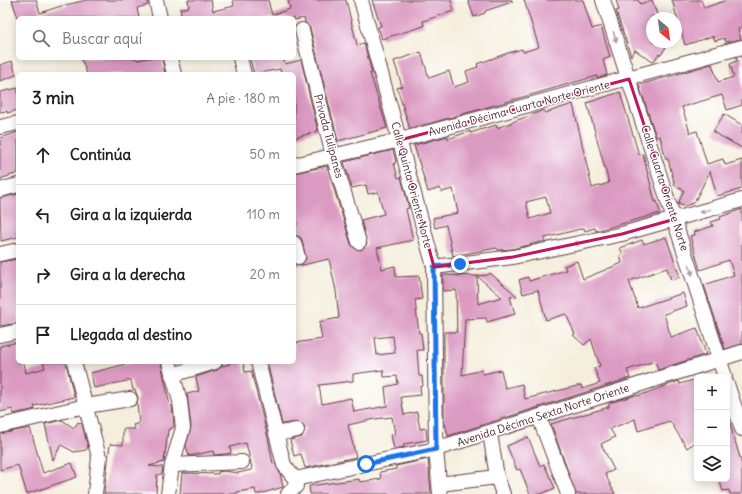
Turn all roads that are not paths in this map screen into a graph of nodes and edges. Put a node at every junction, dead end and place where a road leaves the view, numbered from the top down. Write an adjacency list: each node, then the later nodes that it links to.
1 (156, 0): 4 (street)
2 (361, 0): 14 (street, Calle Quinta Oriente Norte)
3 (603, 0): 11 (street, Calle Cuarta Oriente Norte, one-way to 11)
4 (160, 16)
5 (302, 30): 15 (street, Privada Tulipanes)
6 (742, 47): 11 (street, Avenida Décima Cuarta Norte Oriente)
7 (170, 60): 9 (street)
8 (240, 60): 10 (street)
9 (174, 72)
10 (244, 72)
11 (629, 79): 14 (street, Avenida Décima Cuarta Norte Oriente); 20 (street, Calle Cuarta Oriente Norte)
12 (16, 123): 13 (street)
13 (0, 127)
14 (400, 140): 15 (street, Avenida Décima Cuarta Norte Oriente); 26 (street, Calle Quinta Oriente Norte)
15 (333, 156): 16 (street, Avenida Décima Cuarta Norte Oriente); 21 (street, Privada Tulipanes)
16 (296, 165)
17 (16, 186): 18 (street)
18 (0, 190)
19 (742, 200): 20 (street, one-way to 20)
20 (675, 219): 26 (street, one-way to 26); 30 (street, Calle Cuarta Oriente Norte, one-way to 30)
21 (359, 242)
22 (16, 250): 24 (street)
23 (296, 250): 25 (street)
24 (0, 254)
25 (298, 257)
26 (434, 267): 45 (street, Calle Quinta Oriente Norte)
27 (16, 331): 28 (street)
28 (0, 335)
29 (742, 352): 30 (street, Avenida Décima Sexta Norte Oriente)
30 (718, 359): 35 (street, Calle Cuarta Oriente Norte); 39 (street, Avenida Décima Sexta Norte Oriente)
31 (75, 364): 38 (street)
32 (200, 364): 34 (street)
33 (258, 364): 44 (street)
34 (171, 368): 47 (street)
35 (723, 374)
36 (730, 393): 41 (street)
37 (130, 399): 38 (street)
38 (86, 406): 40 (street); 51 (street)
39 (539, 417): 43 (street, Avenida Décima Sexta Norte Oriente); 55 (street)
40 (0, 426)
41 (742, 429)
42 (297, 430): 44 (street)
43 (490, 433): 45 (street, Avenida Décima Sexta Norte Oriente); 48 (street)
44 (276, 434): 49 (street)
45 (436, 449): 49 (street, Avenida Décima Sexta Norte Oriente); 50 (street, Calle Quinta Oriente Norte)
46 (242, 462): 47 (street)
47 (172, 464): 52 (street)
48 (497, 476): 50 (street); 54 (street)
49 (295, 479): 53 (street)
50 (440, 489)
51 (95, 494)
52 (168, 494)
53 (288, 494)
54 (503, 494)
55 (568, 494)

